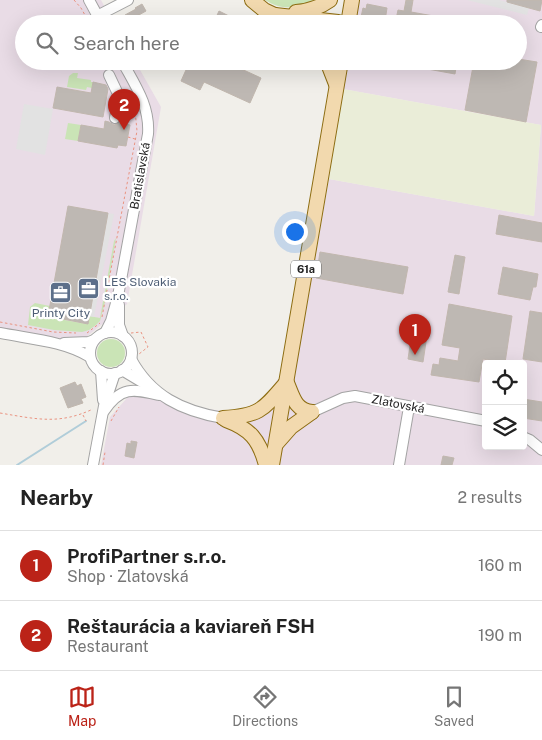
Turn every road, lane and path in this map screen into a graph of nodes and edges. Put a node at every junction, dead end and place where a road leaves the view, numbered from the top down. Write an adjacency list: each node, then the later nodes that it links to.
1 (74, 0): 7 (path)
2 (89, 0): 8 (street)
3 (128, 0): 9 (street)
4 (252, 0): 10 (main road)
5 (330, 0): 10 (main road)
6 (352, 0): 11 (main road)
7 (85, 15)
8 (97, 15)
9 (107, 15)
10 (275, 15)
11 (350, 15)
12 (115, 70): 18 (street)
13 (117, 70): 22 (street, Bratislavská)
14 (331, 70): 16 (main road)
15 (339, 70): 16 (main road, 61a)
16 (337, 84): 35 (main road, 61a)
17 (124, 88): 20 (path)
18 (116, 118)
19 (128, 137): 20 (path)
20 (136, 139): 21 (path); 27 (path)
21 (140, 140)
22 (118, 296): 26 (street); 28 (street)
23 (0, 322): 25 (path)
24 (0, 333): 30 (street)
25 (78, 333)
26 (105, 333): 28 (street); 29 (street)
27 (84, 334)
28 (126, 334): 32 (street); 32 (path)
29 (94, 340): 30 (street); 31 (street)
30 (56, 343): 31 (street)
31 (90, 356): 33 (street)
32 (134, 358): 34 (street); 36 (street)
33 (101, 371): 34 (street); 39 (street)
34 (119, 372): 36 (street); 39 (street)
35 (286, 382): 40 (main road); 43 (main road); 48 (main road, 61a)
36 (158, 392): 39 (street); 43 (street)
37 (120, 406): 46 (path)
38 (409, 407): 40 (street, Zlatovská); 44 (street, Zlatovská); 55 (street)
39 (100, 409): 42 (path); 51 (street)
40 (312, 412): 48 (main road)
41 (0, 413): 42 (path)
42 (82, 414): 45 (path)
43 (222, 418): 53 (main road)
44 (482, 420)
45 (86, 422)
46 (110, 424)
47 (527, 439): 50 (street)
48 (276, 444): 54 (main road, 61a)
49 (106, 448): 52 (path)
50 (542, 450)
51 (93, 465)
52 (102, 465)
53 (266, 465)
54 (272, 465)
55 (399, 465)

